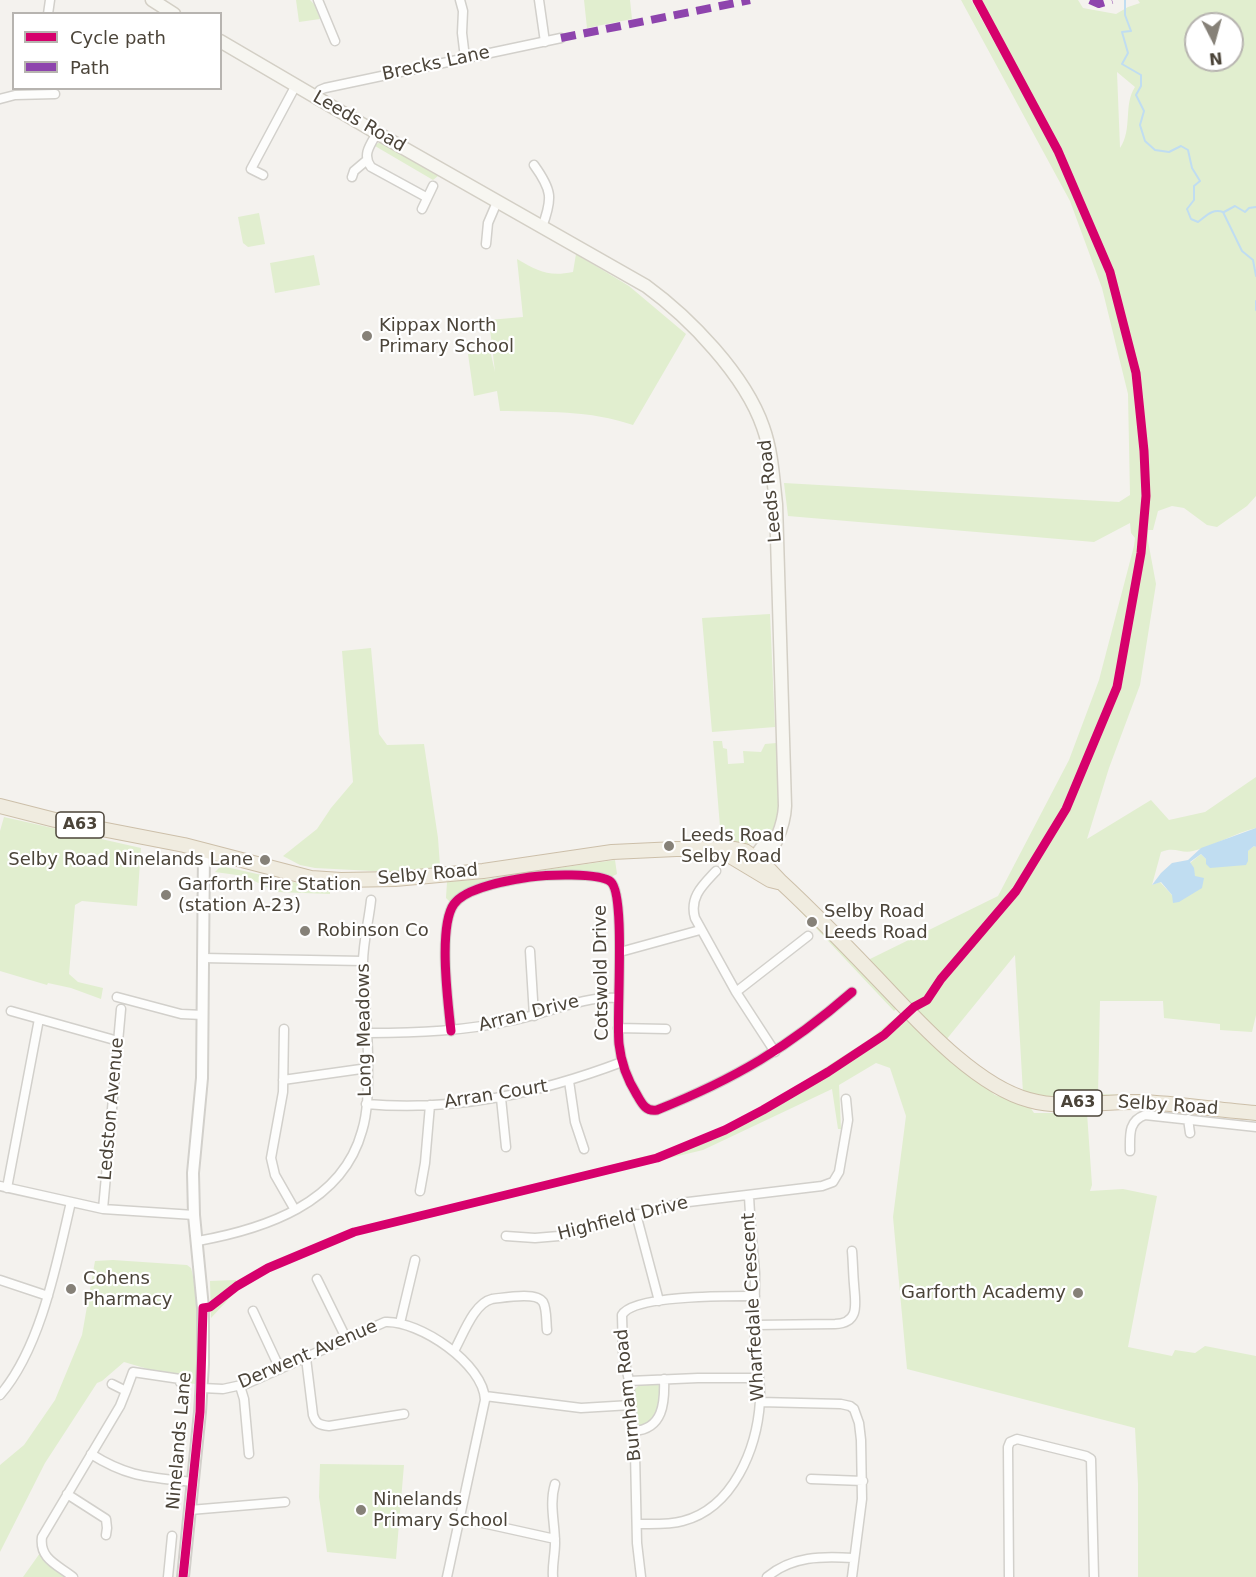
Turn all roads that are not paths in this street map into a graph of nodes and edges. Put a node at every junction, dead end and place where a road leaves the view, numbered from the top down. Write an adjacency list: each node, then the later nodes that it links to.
1 (152, 0): 5 (main road)
2 (318, 0): 7 (street)
3 (460, 0): 10 (street)
4 (538, 0): 9 (street)
5 (171, 12)
6 (561, 38): 9 (street, Brecks Lane)
7 (335, 41)
8 (222, 42): 11 (main road, Leeds Road)
9 (545, 42): 10 (street, Brecks Lane)
10 (465, 58): 13 (street, Brecks Lane)
11 (296, 85): 13 (main road, Leeds Road); 18 (street)
12 (49, 92): 14 (street)
13 (315, 96): 15 (main road, Leeds Road)
14 (0, 99)
15 (377, 133): 16 (street); 22 (main road, Leeds Road)
16 (367, 160): 19 (street); 21 (street)
17 (534, 165): 24 (street)
18 (263, 175)
19 (352, 177)
20 (433, 186): 21 (street)
21 (426, 197): 23 (street)
22 (497, 202): 24 (main road, Leeds Road); 25 (street)
23 (422, 209)
24 (542, 227): 28 (main road, Leeds Road)
25 (486, 244)
26 (0, 806): 27 (highway, Selby Road / A63)
27 (204, 850): 28 (highway, Selby Road / A63); 35 (street, Ninelands Lane)
28 (756, 865): 61 (highway, Selby Road / A63)
29 (716, 871): 31 (street)
30 (371, 900): 36 (street, Long Meadows)
31 (700, 930): 34 (street); 37 (street)
32 (808, 936): 37 (street)
33 (530, 951): 44 (street)
34 (620, 952): 40 (street, Cotswold Drive); 49 (street, Cotswold Drive)
35 (203, 958): 36 (street); 43 (street, Ninelands Lane)
36 (363, 961): 50 (street, Long Meadows)
37 (736, 992): 52 (street)
38 (852, 992): 52 (street, Cotswold Drive)
39 (117, 997): 43 (street)
40 (618, 998): 44 (street, Arran Drive); 47 (street, Cotswold Drive)
41 (121, 1009): 51 (street, Ledston Avenue)
42 (11, 1011): 45 (street)
43 (203, 1015): 75 (street, Ninelands Lane)
44 (534, 1016): 49 (street, Arran Drive)
45 (39, 1019): 51 (street); 68 (street)
46 (284, 1029): 55 (street)
47 (618, 1029): 48 (street); 53 (street, Cotswold Drive)
48 (666, 1029)
49 (451, 1030): 50 (street, Arran Drive)
50 (368, 1033): 54 (street, Long Meadows)
51 (118, 1041): 72 (street, Ledston Avenue)
52 (775, 1052): 53 (street, Cotswold Drive)
53 (622, 1062): 56 (street, Arran Court)
54 (369, 1068): 55 (street); 59 (street, Long Meadows)
55 (283, 1080): 73 (street)
56 (569, 1080): 57 (street, Arran Court); 66 (street)
57 (501, 1098): 60 (street, Arran Court); 65 (street)
58 (846, 1100): 70 (street, Highfield Drive)
59 (366, 1104): 60 (street, Arran Court); 73 (street, Long Meadows)
60 (430, 1105): 69 (street)
61 (1256, 1113)
62 (1188, 1119): 63 (street); 64 (street); 67 (street)
63 (1256, 1127)
64 (1190, 1132)
65 (506, 1147)
66 (584, 1149)
67 (1130, 1151)
68 (4, 1187): 71 (street)
69 (420, 1191)
70 (748, 1195): 74 (street, Highfield Drive); 83 (street, Wharfedale Crescent)
71 (71, 1202): 72 (street); 82 (street)
72 (103, 1209): 75 (street)
73 (295, 1210): 77 (street, Long Meadows)
74 (636, 1214): 76 (street, Highfield Drive); 84 (street)
75 (194, 1215): 77 (street, Ninelands Lane)
76 (506, 1236)
77 (198, 1241): 99 (street, Ninelands Lane)
78 (852, 1251): 87 (street)
79 (415, 1260): 86 (street)
80 (317, 1279): 89 (street)
81 (0, 1280): 82 (street)
82 (48, 1296): 101 (street)
83 (754, 1296): 84 (street, Burnham Road); 87 (street, Wharfedale Crescent)
84 (659, 1301): 95 (street, Burnham Road)
85 (254, 1311): 92 (street)
86 (400, 1323): 89 (street, Derwent Avenue); 90 (street, Derwent Avenue)
87 (755, 1325): 93 (street, Wharfedale Crescent)
88 (547, 1330): 90 (street)
89 (346, 1338): 91 (street, Derwent Avenue)
90 (454, 1351): 102 (street, Derwent Avenue)
91 (306, 1358): 92 (street, Derwent Avenue); 105 (street)
92 (280, 1369): 98 (street, Derwent Avenue)
93 (759, 1378): 94 (street); 103 (street, Wharfedale Crescent)
94 (664, 1379): 95 (street); 106 (street)
95 (628, 1381): 104 (street, Burnham Road)
96 (180, 1382): 100 (street)
97 (112, 1384): 100 (street)
98 (240, 1386): 99 (street, Derwent Avenue); 108 (street)
99 (202, 1388): 111 (street, Ninelands Lane)
100 (126, 1391): 107 (street)
101 (0, 1395)
102 (485, 1396): 104 (street); 116 (street)
103 (760, 1402): 110 (street); 117 (street, Wharfedale Crescent)
104 (631, 1405): 106 (street, Burnham Road)
105 (404, 1414)
106 (634, 1431): 117 (street, Burnham Road)
107 (91, 1454): 111 (street); 113 (street)
108 (249, 1454)
109 (811, 1479): 110 (street)
110 (863, 1480): 121 (street)
111 (193, 1482): 115 (street, Ninelands Lane)
112 (555, 1484): 120 (street)
113 (67, 1494): 118 (street); 122 (street)
114 (285, 1502): 115 (street)
115 (190, 1510): 124 (street, Ninelands Lane)
116 (460, 1518): 120 (street); 125 (street)
117 (637, 1524): 127 (street, Burnham Road)
118 (106, 1534)
119 (172, 1536): 123 (street)
120 (555, 1539): 126 (street)
121 (853, 1558): 128 (street); 129 (street)
122 (74, 1577)
123 (168, 1577)
124 (183, 1577)
125 (447, 1577)
126 (553, 1577)
127 (641, 1577)
128 (767, 1577)
129 (852, 1577)
130 (1009, 1577): 131 (street)
131 (1094, 1577)

